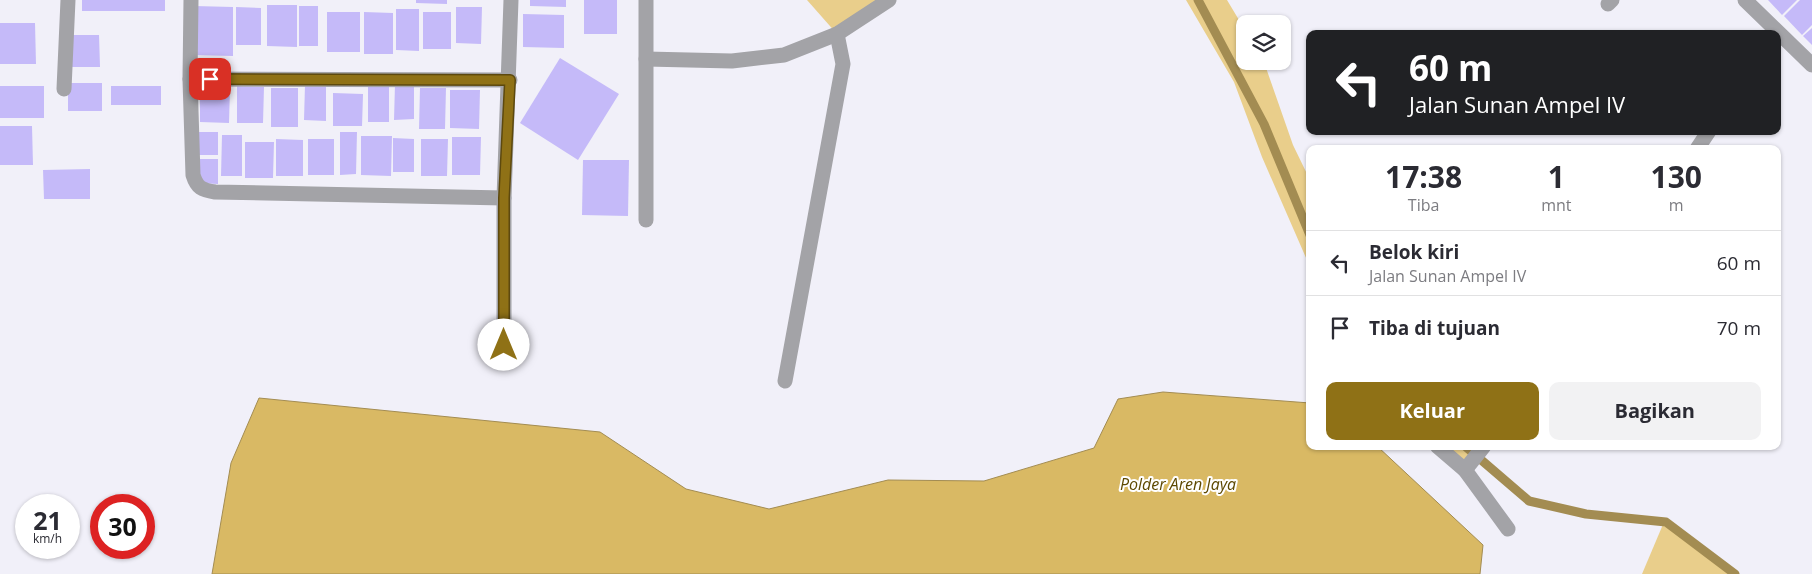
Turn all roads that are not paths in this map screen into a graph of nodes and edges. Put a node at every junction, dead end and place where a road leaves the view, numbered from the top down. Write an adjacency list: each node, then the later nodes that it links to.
1 (68, 0): 14 (street)
2 (191, 0): 12 (street)
3 (511, 0): 13 (street)
4 (646, 0): 10 (street)
5 (889, 0): 8 (street)
6 (1745, 0): 7 (street)
7 (1774, 30)
8 (837, 34): 10 (street); 18 (street)
9 (1781, 37): 11 (street)
10 (646, 59): 16 (street)
11 (1812, 65)
12 (190, 79): 13 (street); 15 (street)
13 (510, 80): 15 (street)
14 (64, 90)
15 (504, 198): 17 (street)
16 (646, 220)
17 (504, 345)
18 (785, 381)
19 (1444, 450): 21 (street)
20 (1481, 450): 21 (street)
21 (1468, 465): 22 (street)
22 (1508, 529)

